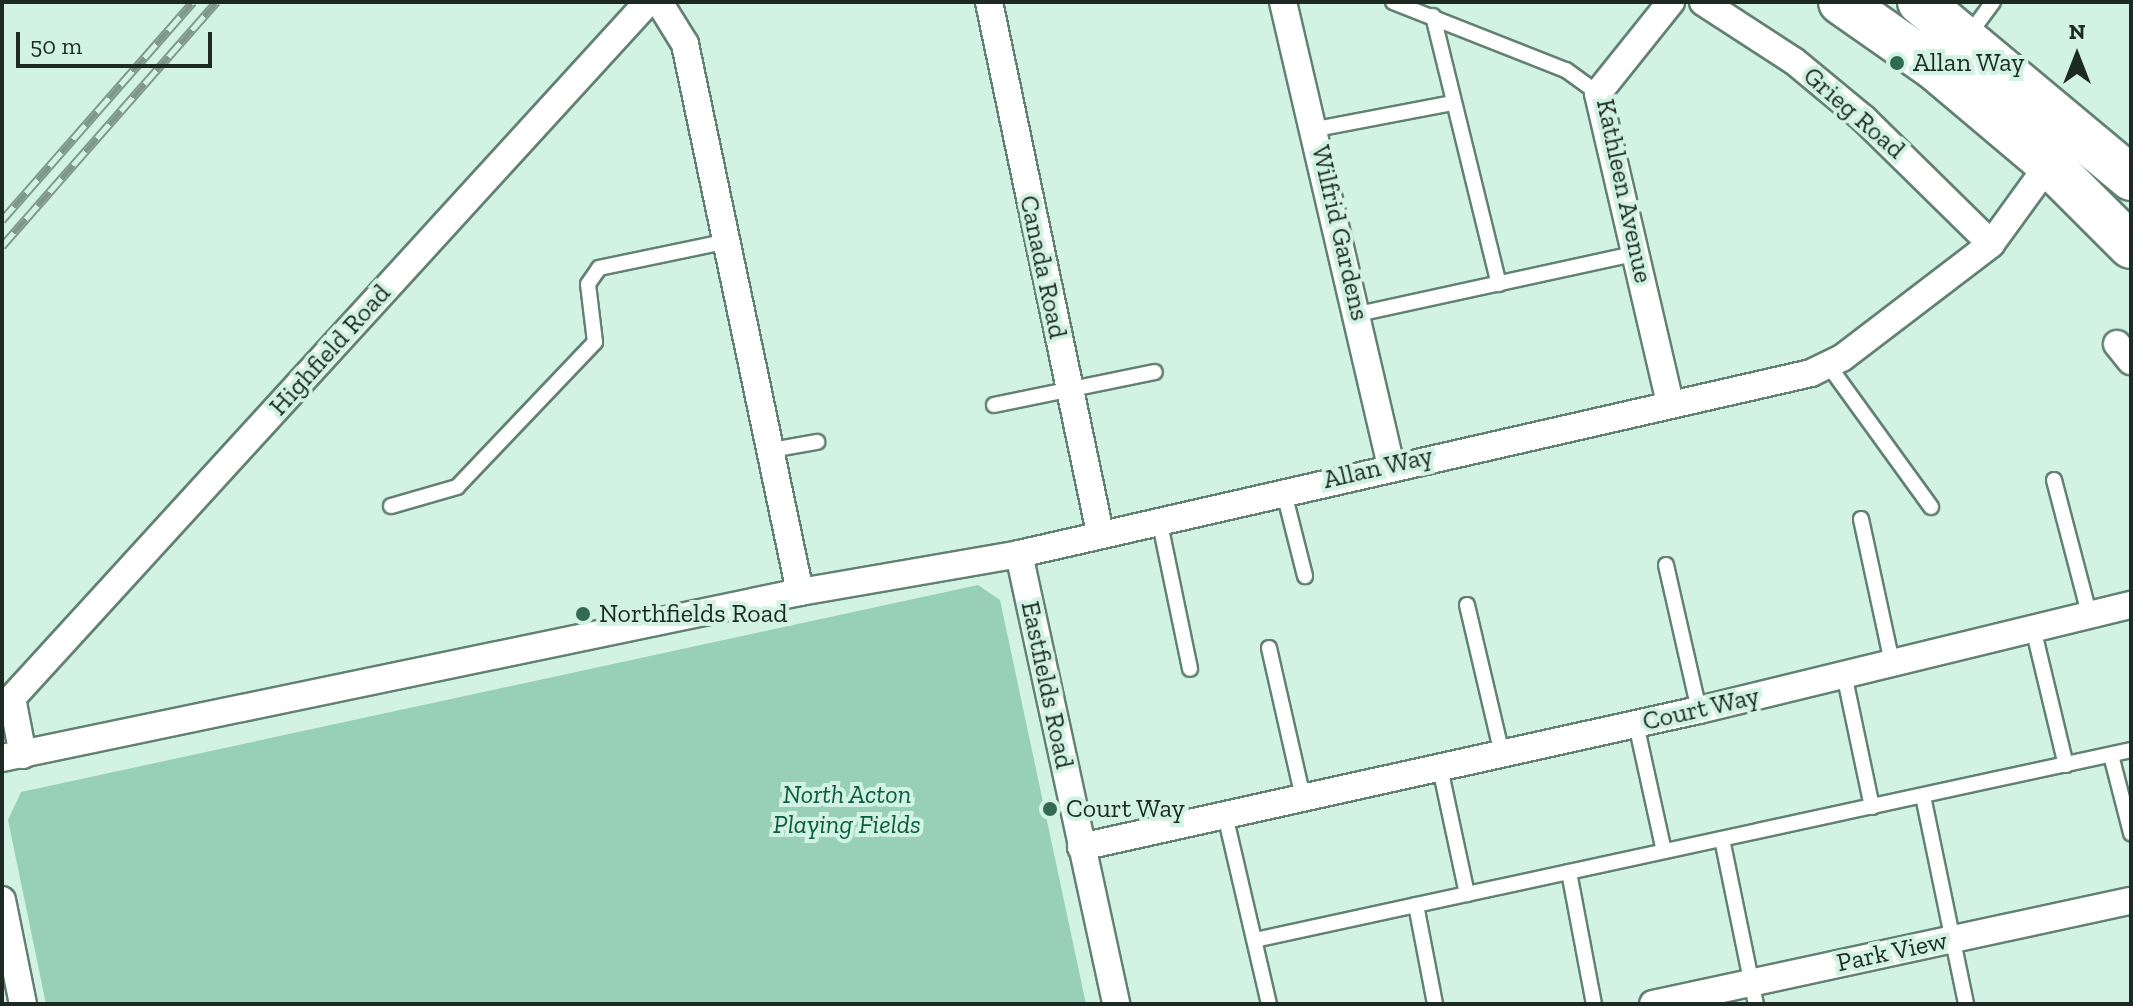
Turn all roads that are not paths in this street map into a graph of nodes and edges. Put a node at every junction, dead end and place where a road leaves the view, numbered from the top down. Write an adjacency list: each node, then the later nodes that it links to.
1 (648, 2): 51 (street, Highfield Road)
2 (659, 2): 18 (street)
3 (989, 2): 26 (street, Canada Road)
4 (1283, 2): 15 (street, Wilfrid Gardens)
5 (1393, 2): 11 (lane)
6 (1671, 2): 13 (street, Kathleen Avenue)
7 (1703, 2): 19 (street, Grieg Road)
8 (1841, 2): 16 (highway)
9 (1920, 2): 12 (highway)
10 (1993, 2): 12 (lane)
11 (1433, 16): 13 (lane); 14 (lane)
12 (1968, 37): 17 (highway)
13 (1598, 93): 21 (street, Kathleen Avenue)
14 (1452, 103): 15 (lane); 22 (lane)
15 (1316, 129): 23 (street, Wilfrid Gardens)
16 (2049, 164): 19 (street, Allan Way); 20 (highway)
17 (2131, 178)
18 (728, 241): 30 (street); 34 (lane)
19 (1991, 244): 24 (street, Allan Way)
20 (2131, 246)
21 (1637, 253): 22 (lane); 27 (street, Kathleen Avenue)
22 (1499, 284): 23 (lane)
23 (1358, 314): 31 (street, Wilfrid Gardens)
24 (1829, 366): 27 (street, Allan Way); 35 (lane)
25 (1155, 372): 26 (lane)
26 (1069, 392): 28 (lane); 38 (street, Canada Road)
27 (1670, 403): 31 (street, Allan Way)
28 (994, 405)
29 (817, 442): 30 (lane)
30 (772, 450): 42 (street)
31 (1391, 465): 33 (street, Allan Way)
32 (2054, 480): 45 (lane)
33 (1283, 489): 36 (street, Allan Way); 41 (lane)
34 (391, 506)
35 (1931, 507)
36 (1159, 519): 38 (street, Allan Way); 49 (lane)
37 (1861, 519): 48 (lane)
38 (1100, 533): 39 (street)
39 (1019, 554): 42 (street); 66 (street, Eastfields Road)
40 (1666, 565): 52 (lane)
41 (1305, 576)
42 (800, 592): 57 (street)
43 (1467, 605): 55 (lane)
44 (2131, 605): 45 (street, Court Way)
45 (2090, 617): 46 (street, Court Way)
46 (2033, 628): 48 (street, Court Way); 58 (lane)
47 (1269, 648): 61 (lane)
48 (1892, 662): 50 (street, Court Way)
49 (1190, 669)
50 (1844, 674): 52 (street, Court Way); 62 (lane)
51 (7, 701): 57 (street, Highfield Road)
52 (1699, 710): 53 (street, Court Way)
53 (1636, 724): 55 (street, Court Way); 67 (lane)
54 (2131, 750): 56 (lane)
55 (1502, 754): 59 (street, Court Way)
56 (2111, 755): 58 (lane); 64 (lane)
57 (12, 756)
58 (2066, 765): 60 (lane)
59 (1440, 768): 61 (street, Court Way); 69 (lane)
60 (1923, 796): 62 (lane); 73 (lane)
61 (1303, 798): 63 (street, Court Way)
62 (1872, 807): 65 (lane)
63 (1225, 815): 66 (street, Court Way); 74 (lane)
64 (2131, 833)
65 (1722, 839): 67 (lane); 75 (lane)
66 (1081, 847): 77 (street, Eastfields Road)
67 (1664, 851): 68 (lane)
68 (1569, 872): 69 (lane); 80 (lane)
69 (1467, 894): 72 (lane)
70 (2, 900): 76 (street)
71 (2131, 901): 73 (street, Park View)
72 (1416, 905): 74 (lane); 79 (lane)
73 (1953, 939): 75 (street, Park View); 82 (lane)
74 (1255, 940): 78 (lane)
75 (1754, 994): 81 (street, Park View)
76 (23, 1004)
77 (1116, 1004)
78 (1269, 1004)
79 (1435, 1004)
80 (1594, 1004)
81 (1653, 1004)
82 (1966, 1004)

